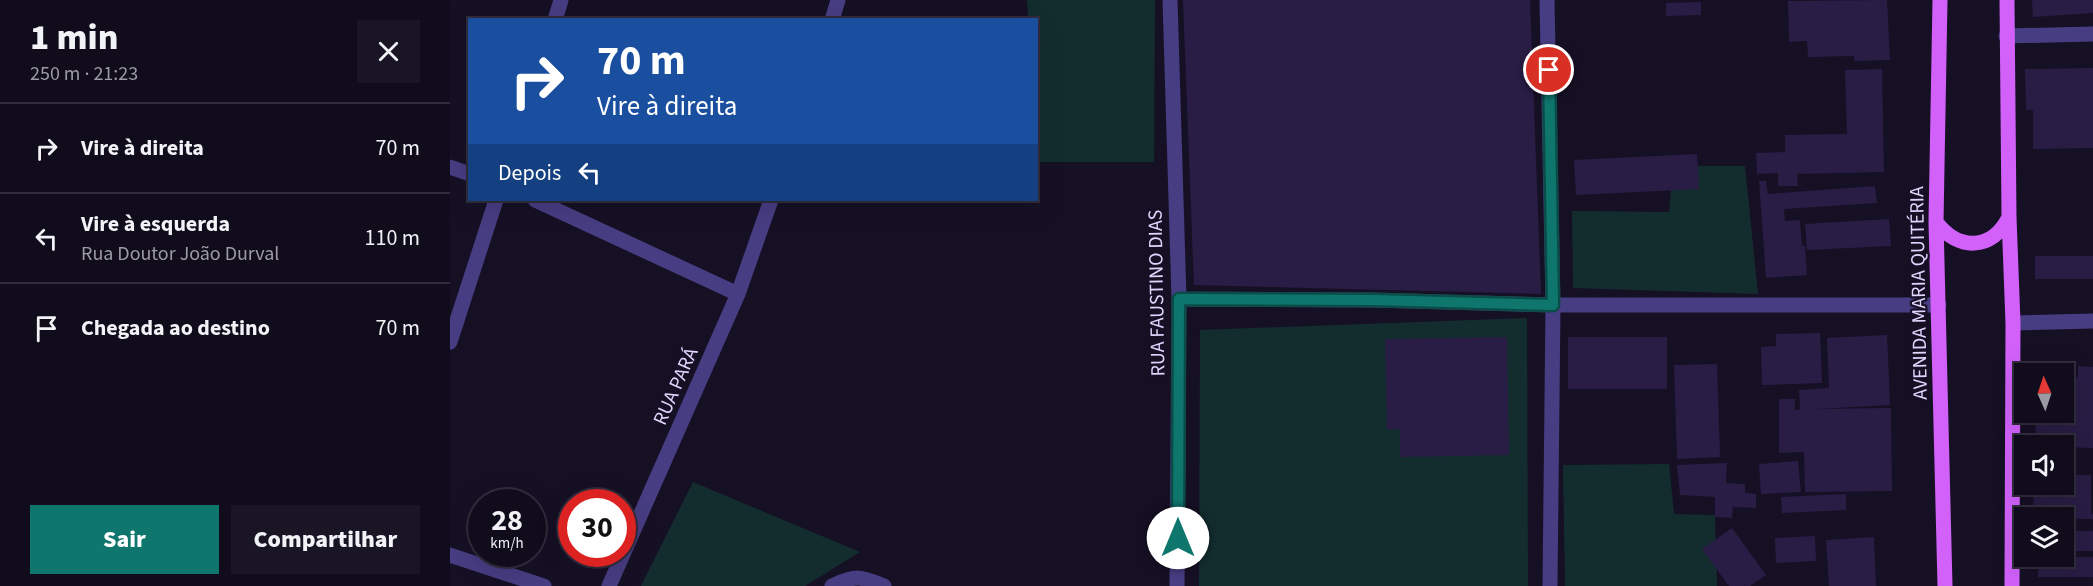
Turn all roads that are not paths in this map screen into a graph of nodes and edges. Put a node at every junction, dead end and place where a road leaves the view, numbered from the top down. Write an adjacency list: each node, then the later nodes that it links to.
1 (561, 0): 7 (street)
2 (838, 0): 8 (street)
3 (1170, 0): 19 (street, RUA FAUSTINO DIAS)
4 (1547, 0): 20 (street)
5 (1940, 0): 17 (main road, AVENIDA MARIA QUITÉRIA)
6 (2007, 0): 10 (main road)
7 (556, 18)
8 (833, 18)
9 (2093, 34): 10 (street)
10 (2006, 36): 16 (main road)
11 (450, 167): 12 (street)
12 (468, 173)
13 (496, 201): 24 (street)
14 (537, 201): 18 (street)
15 (771, 201): 18 (street, RUA PARÁ)
16 (2009, 217): 17 (main road); 23 (main road)
17 (1936, 222): 21 (main road, AVENIDA MARIA QUITÉRIA)
18 (738, 294): 27 (street, RUA PARÁ)
19 (1179, 299): 20 (street); 30 (street, RUA FAUSTINO DIAS)
20 (1553, 305): 21 (street); 31 (street)
21 (1938, 305): 32 (main road, AVENIDA MARIA QUITÉRIA)
22 (2093, 321): 23 (street)
23 (2013, 323): 33 (main road)
24 (450, 342)
25 (450, 555): 26 (street)
26 (544, 586)
27 (609, 586)
28 (832, 586): 29 (street)
29 (884, 586)
30 (1177, 586)
31 (1550, 586)
32 (1945, 586)
33 (2012, 586)

